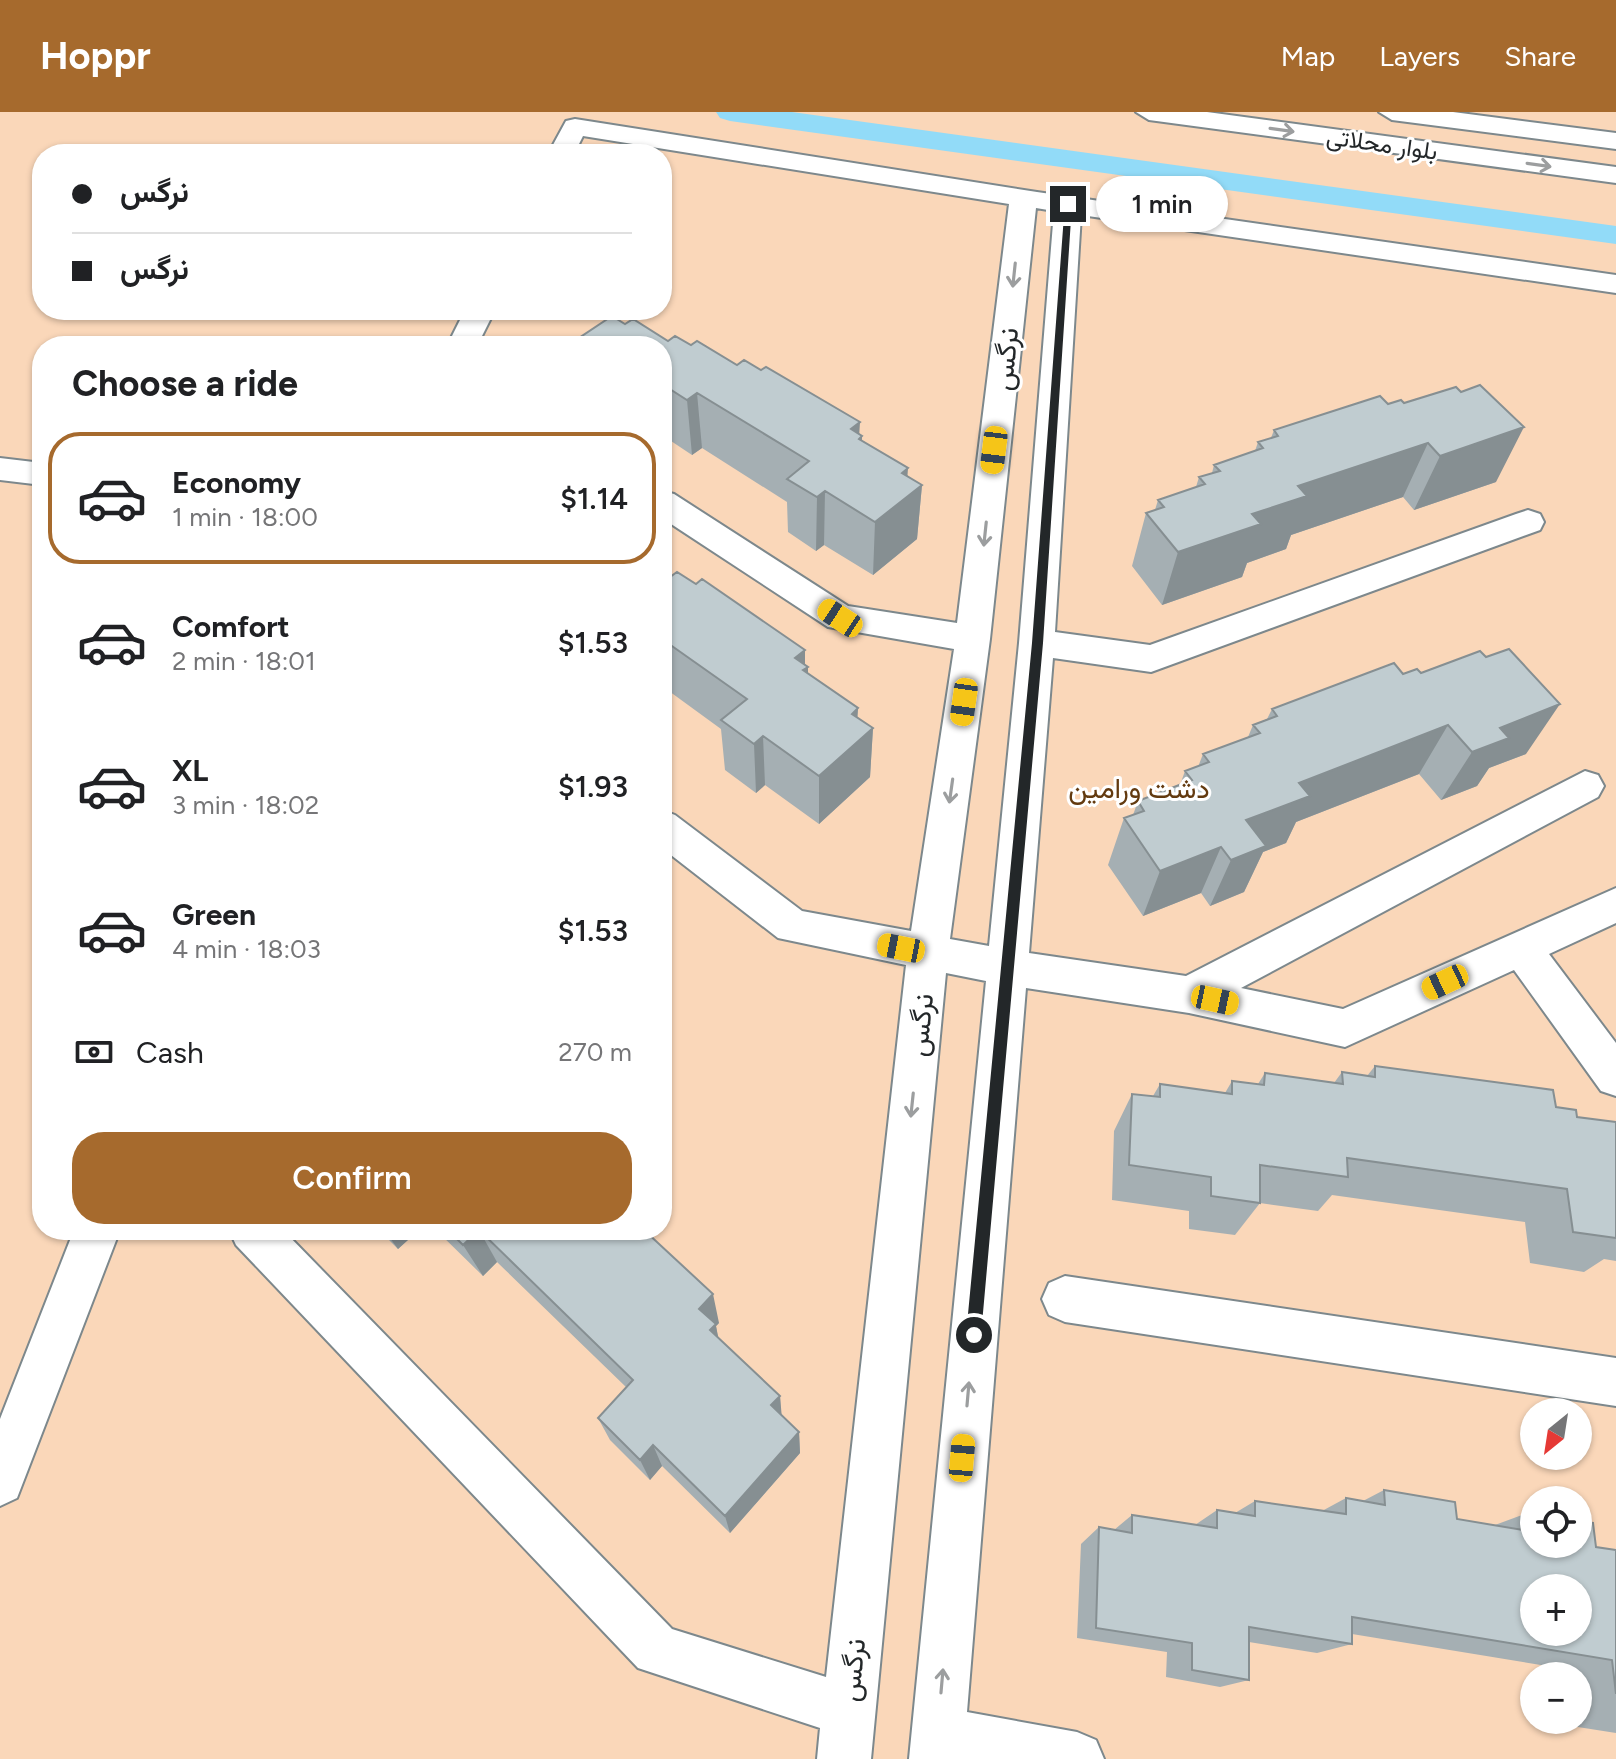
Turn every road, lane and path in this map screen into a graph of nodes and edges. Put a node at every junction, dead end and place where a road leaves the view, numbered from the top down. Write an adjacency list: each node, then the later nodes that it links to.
1 (1149, 112): 5 (street, بلوار محلاتی, one-way to 5)
2 (1392, 112): 3 (street, بلوار محلاتی)
3 (1616, 141)
4 (566, 144): 6 (street)
5 (1616, 175)
6 (1023, 198): 7 (street); 13 (street, نرگس, one-way to 13)
7 (1068, 204): 8 (street); 14 (street, نرگس)
8 (1616, 284)
9 (0, 469): 10 (street)
10 (32, 473)
11 (672, 509): 13 (street)
12 (1528, 522): 14 (street)
13 (973, 639): 19 (street, نرگس, one-way to 19)
14 (1037, 643): 20 (street, نرگس)
15 (1585, 786): 21 (street)
16 (672, 834): 19 (street)
17 (1616, 905): 18 (street)
18 (1521, 948): 21 (street); 22 (street)
19 (928, 953): 20 (street); 28 (street, نرگس, one-way to 28)
20 (1007, 967): 21 (street); 29 (street, نرگس, one-way to 20)
21 (1189, 995)
22 (1616, 1077)
23 (93, 1240): 27 (street)
24 (262, 1240): 28 (street)
25 (1065, 1299): 26 (street)
26 (1616, 1382)
27 (0, 1481)
28 (847, 1710): 30 (street, نرگس)
29 (936, 1746): 31 (street)
30 (844, 1759)
31 (1077, 1759)

